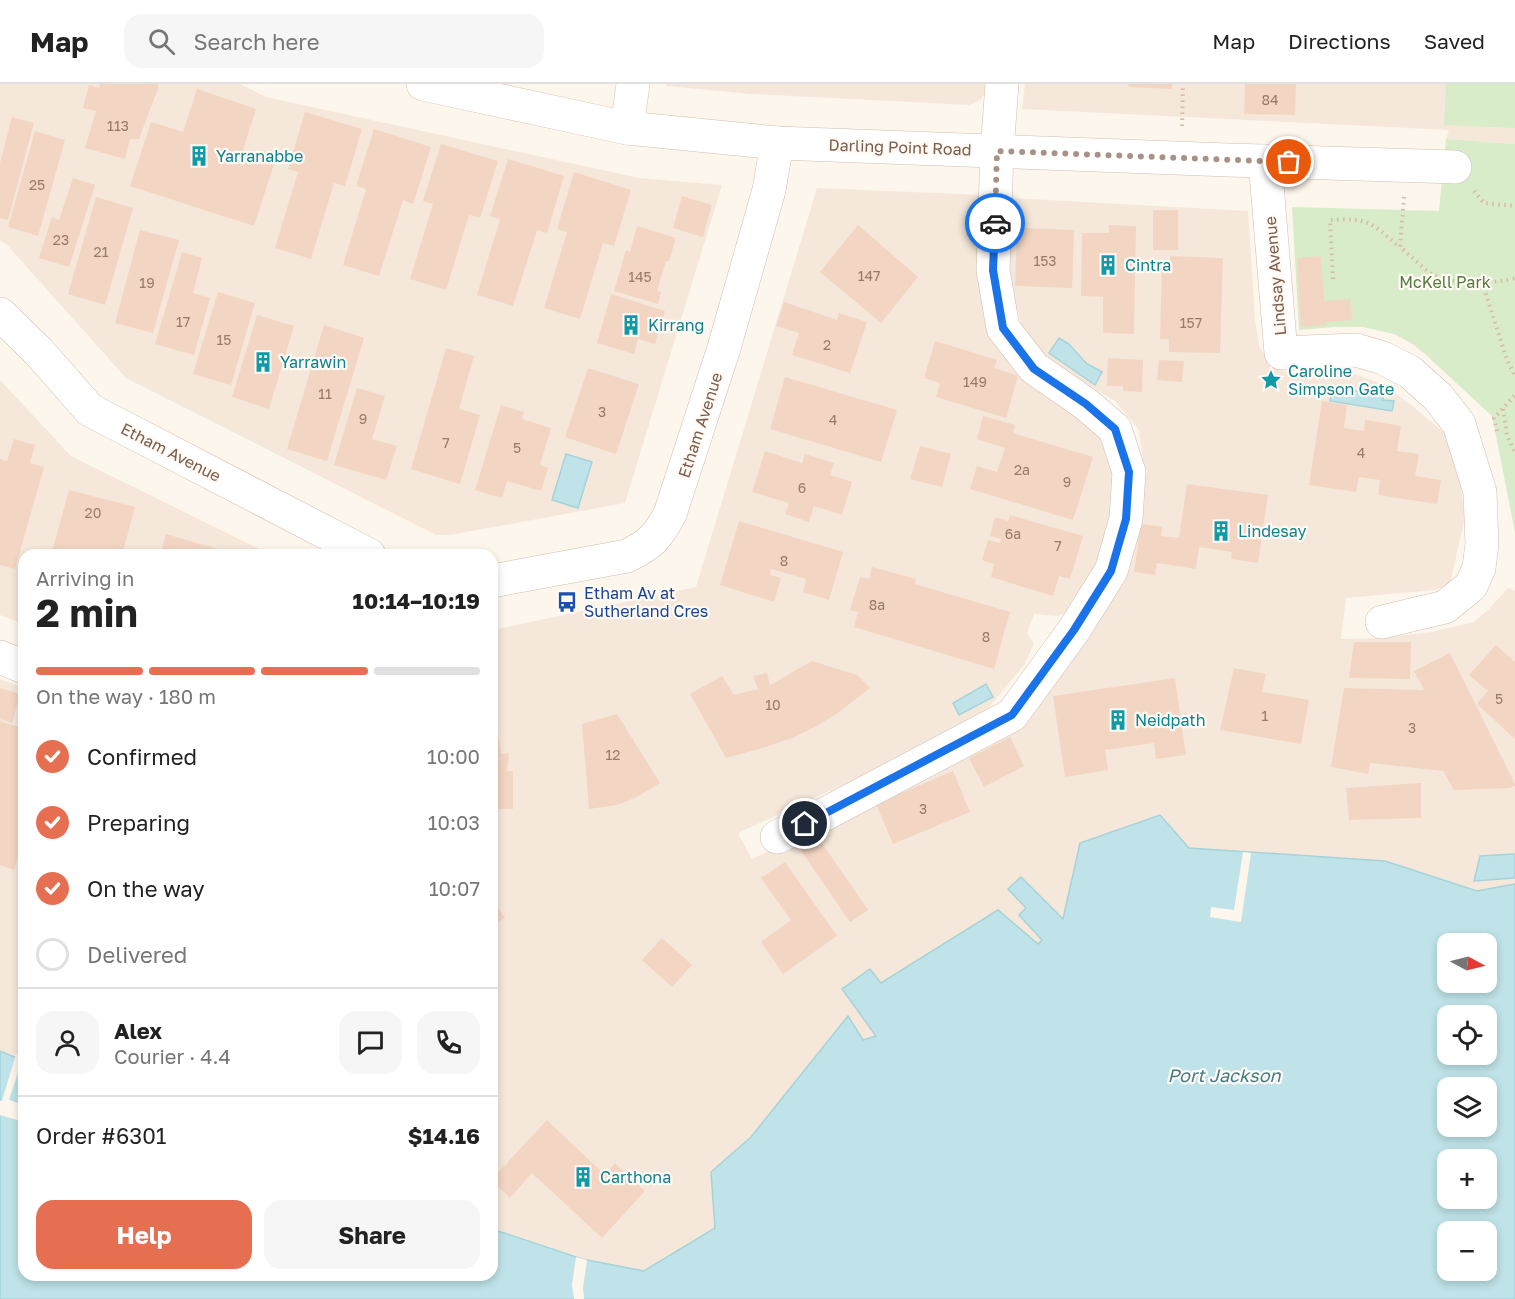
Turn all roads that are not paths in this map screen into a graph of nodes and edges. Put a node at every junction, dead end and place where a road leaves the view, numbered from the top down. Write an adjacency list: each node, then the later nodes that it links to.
1 (423, 84): 4 (street, Darling Point Road)
2 (633, 84): 4 (street)
3 (1002, 84): 6 (street)
4 (627, 128): 5 (street, Darling Point Road)
5 (777, 143): 6 (street, Darling Point Road); 11 (street, Etham Avenue)
6 (997, 151): 7 (street, Darling Point Road); 15 (street)
7 (1265, 161): 8 (street, Darling Point Road); 12 (street, Lindsay Avenue)
8 (1464, 178)
9 (0, 314): 10 (street, Etham Avenue)
10 (357, 549)
11 (498, 580)
12 (1382, 622)
13 (0, 657): 14 (street)
14 (18, 664)
15 (777, 837)

